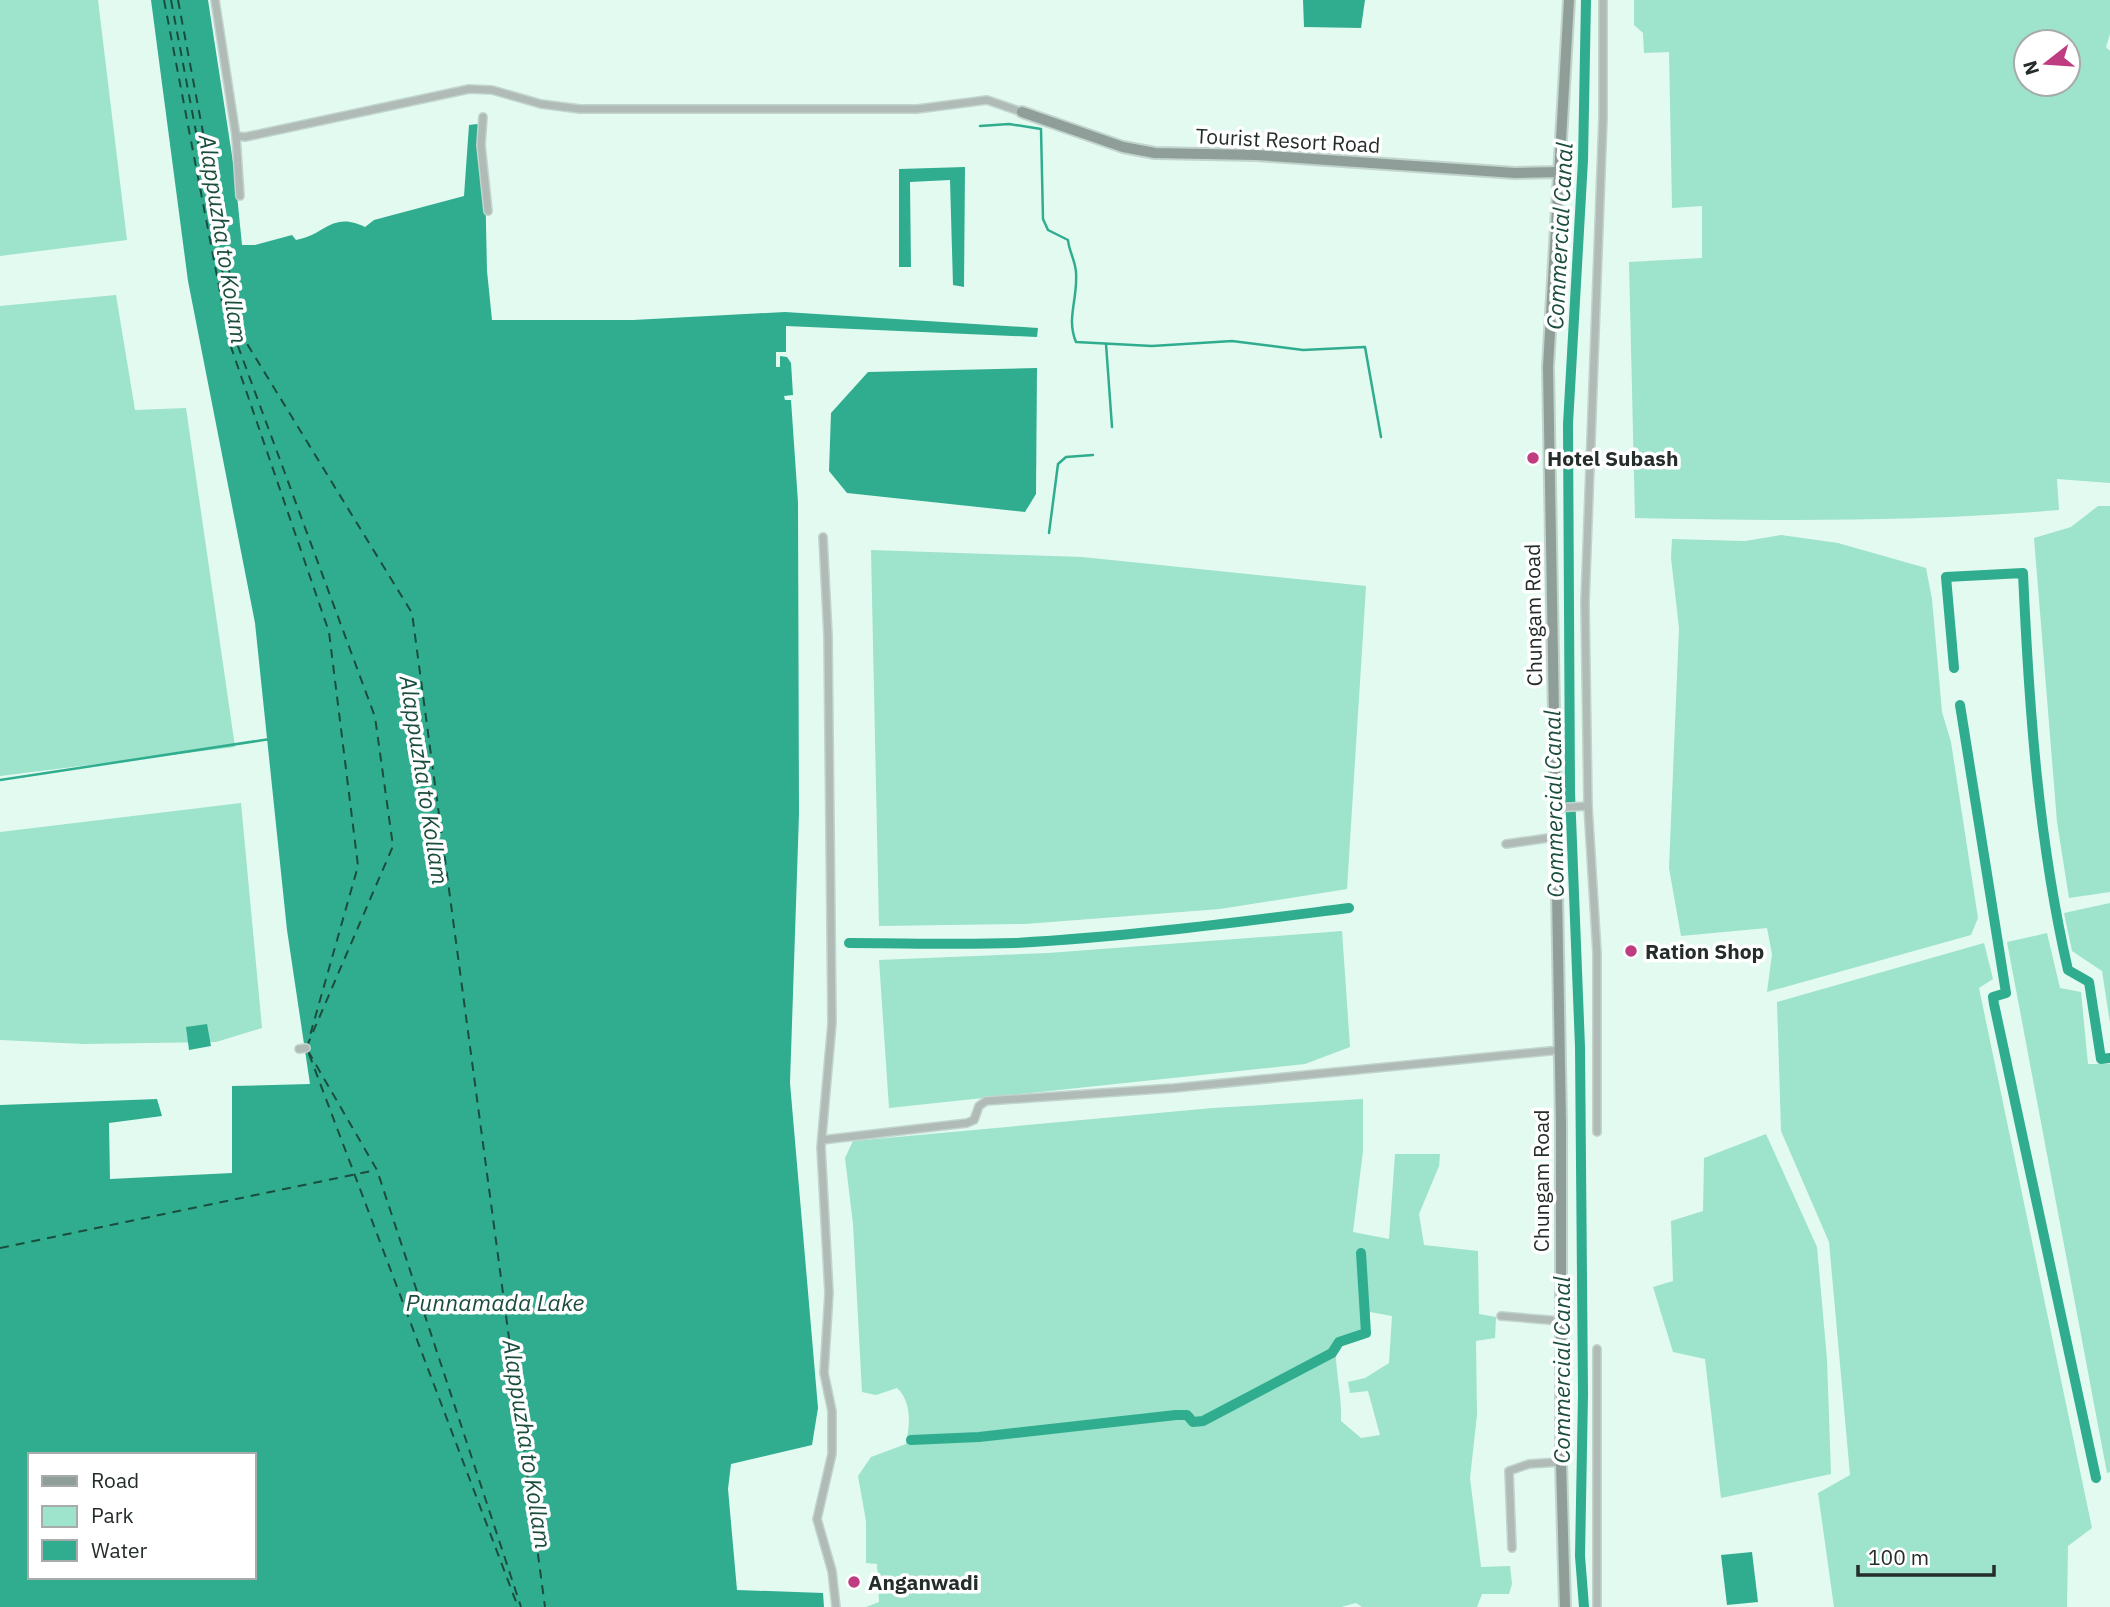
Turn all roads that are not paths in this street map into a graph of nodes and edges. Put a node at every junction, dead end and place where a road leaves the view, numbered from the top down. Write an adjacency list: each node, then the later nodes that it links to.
1 (215, 0): 6 (street)
2 (1569, 0): 7 (main road, Chungam Road)
3 (1603, 0): 11 (street)
4 (1021, 113): 6 (street); 7 (main road, Tourist Resort Road)
5 (483, 117): 9 (street)
6 (236, 136): 8 (street)
7 (1559, 172): 12 (main road, Chungam Road)
8 (240, 196)
9 (488, 211)
10 (823, 537): 17 (street)
11 (1586, 806): 12 (street); 16 (street)
12 (1559, 808): 13 (main road, Chungam Road)
13 (1555, 837): 14 (street); 15 (main road, Chungam Road)
14 (1506, 844)
15 (1560, 1050): 17 (street); 19 (main road, Chungam Road)
16 (1597, 1132)
17 (822, 1140): 23 (street)
18 (1501, 1316): 19 (street)
19 (1561, 1321): 21 (main road, Chungam Road)
20 (1597, 1349): 25 (street)
21 (1561, 1462): 22 (street); 24 (main road, Chungam Road)
22 (1512, 1548)
23 (836, 1607)
24 (1565, 1607)
25 (1597, 1607)

